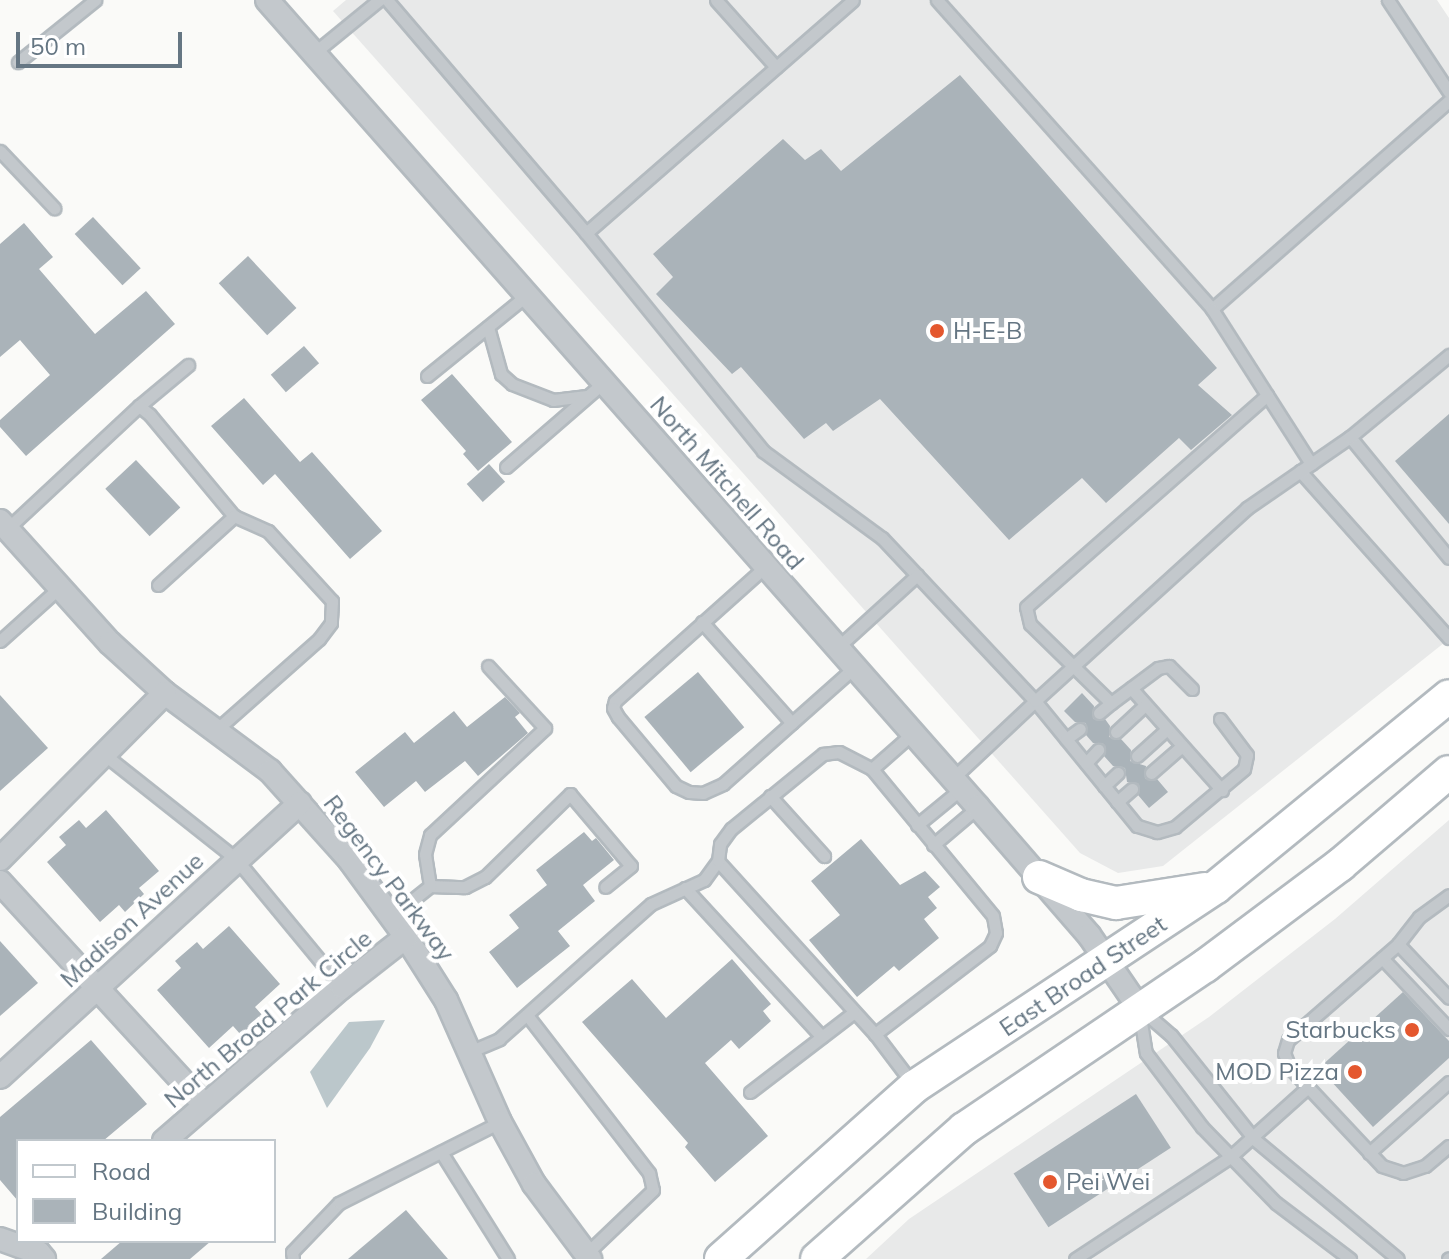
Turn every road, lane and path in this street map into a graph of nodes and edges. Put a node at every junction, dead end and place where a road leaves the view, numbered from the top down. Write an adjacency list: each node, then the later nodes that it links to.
1 (95, 0): 10 (lane)
2 (267, 0): 9 (street, North Mitchell Road)
3 (379, 0): 9 (lane)
4 (387, 0): 16 (lane)
5 (716, 0): 11 (lane)
6 (853, 0): 11 (lane)
7 (937, 0): 18 (lane)
8 (1388, 0): 12 (lane)
9 (314, 53): 17 (street, North Mitchell Road)
10 (18, 62)
11 (776, 67): 16 (lane)
12 (1449, 92)
13 (1449, 101): 18 (lane)
14 (0, 151): 15 (lane)
15 (54, 208)
16 (586, 233): 34 (lane)
17 (527, 295): 19 (lane); 23 (street, North Mitchell Road)
18 (1212, 309): 24 (lane)
19 (488, 327): 22 (lane); 23 (lane)
20 (1449, 355): 26 (lane)
21 (188, 365): 25 (lane)
22 (427, 376)
23 (596, 389): 28 (lane); 33 (street, North Mitchell Road)
24 (1267, 395): 27 (lane); 43 (lane)
25 (139, 406): 30 (lane); 31 (lane)
26 (1350, 437): 27 (lane); 32 (lane)
27 (1311, 464): 29 (lane)
28 (506, 467)
29 (1300, 471): 38 (lane); 43 (lane)
30 (234, 516): 35 (lane); 56 (lane)
31 (3, 525): 36 (street, Regency Parkway)
32 (1449, 558)
33 (766, 566): 37 (lane); 40 (street, North Mitchell Road)
34 (917, 575): 40 (lane); 48 (lane)
35 (158, 585)
36 (60, 587): 39 (lane); 46 (street, Regency Parkway)
37 (702, 622): 53 (lane); 53 (lane)
38 (1449, 638)
39 (0, 641)
40 (838, 647): 42 (street, North Mitchell Road)
41 (488, 666): 85 (lane)
42 (855, 667): 53 (lane); 58 (street, North Mitchell Road)
43 (1074, 669): 48 (lane); 49 (lane)
44 (1131, 688): 45 (lane); 49 (lane); 50 (lane)
45 (1192, 689)
46 (165, 693): 56 (street, Regency Parkway); 62 (street)
47 (1449, 696): 87 (main road, East Broad Street)
48 (1035, 701): 59 (lane); 69 (lane)
49 (1111, 703): 51 (lane)
50 (1145, 705): 55 (lane); 57 (lane)
51 (1099, 713)
52 (1220, 719): 72 (lane)
53 (792, 723)
54 (1080, 729): 59 (lane)
55 (1167, 729): 60 (lane); 63 (lane)
56 (215, 731): 75 (street, Regency Parkway)
57 (1116, 732)
58 (913, 733): 65 (lane); 69 (street, North Mitchell Road)
59 (1066, 739): 64 (lane)
60 (1182, 746): 68 (lane); 72 (lane)
61 (1098, 750): 64 (lane)
62 (105, 755): 80 (street); 81 (lane)
63 (1137, 756)
64 (1086, 763): 70 (lane)
65 (872, 769): 73 (lane); 77 (lane)
66 (1449, 772): 98 (main road)
67 (1118, 773): 70 (lane)
68 (1151, 773)
69 (957, 783): 76 (street, North Mitchell Road); 77 (lane)
70 (1104, 786): 74 (lane)
71 (1132, 789): 74 (lane)
72 (1222, 790): 74 (lane)
73 (770, 796): 79 (lane); 82 (lane)
74 (1117, 802)
75 (300, 803): 81 (street, Madison Avenue); 90 (street, Regency Parkway)
76 (978, 807): 78 (lane); 83 (street, North Mitchell Road)
77 (917, 825): 78 (lane)
78 (933, 845): 102 (lane)
79 (824, 856)
80 (0, 859)
81 (236, 859): 95 (lane); 96 (street, Madison Avenue)
82 (718, 861): 88 (lane); 99 (lane)
83 (1039, 877): 87 (main road); 94 (street, North Mitchell Road)
84 (0, 882): 96 (street)
85 (430, 886): 86 (lane); 90 (lane)
86 (605, 887)
87 (1216, 887): 94 (main road, East Broad Street)
88 (685, 888): 100 (lane); 103 (lane)
89 (1449, 896): 92 (lane)
90 (391, 917): 91 (street, Regency Parkway)
91 (406, 937): 95 (street, North Broad Park Circle); 104 (street, Regency Parkway)
92 (1398, 944): 93 (lane); 97 (lane)
93 (1382, 958): 101 (lane); 108 (lane)
94 (1108, 962): 98 (street, North Mitchell Road); 107 (main road, East Broad Street)
95 (342, 987): 110 (street, North Broad Park Circle)
96 (97, 988): 105 (street, Madison Avenue); 110 (street)
97 (1449, 998)
98 (1139, 1008): 113 (lane); 117 (lane); 124 (main road)
99 (853, 1013): 102 (lane); 103 (lane)
100 (527, 1015): 104 (lane); 120 (lane)
101 (1449, 1029)
102 (875, 1034): 107 (lane)
103 (822, 1037): 109 (lane)
104 (469, 1052): 111 (street, Regency Parkway)
105 (0, 1077)
106 (1449, 1082): 116 (lane)
107 (914, 1087): 123 (main road, East Broad Street)
108 (1308, 1087): 113 (lane); 116 (lane)
109 (750, 1092)
110 (204, 1105): 112 (street, North Broad Park Circle)
111 (500, 1122): 115 (lane); 120 (street, Regency Parkway)
112 (166, 1139)
113 (1254, 1139): 117 (lane); 127 (lane)
114 (1449, 1146): 116 (lane)
115 (441, 1152): 121 (lane); 122 (lane)
116 (1369, 1153)
117 (1230, 1157): 125 (lane); 126 (lane)
118 (0, 1239): 119 (street)
119 (45, 1251)
120 (588, 1256)
121 (293, 1259)
122 (508, 1259)
123 (721, 1259)
124 (817, 1259)
125 (1075, 1259)
126 (1350, 1259)
127 (1398, 1259)

